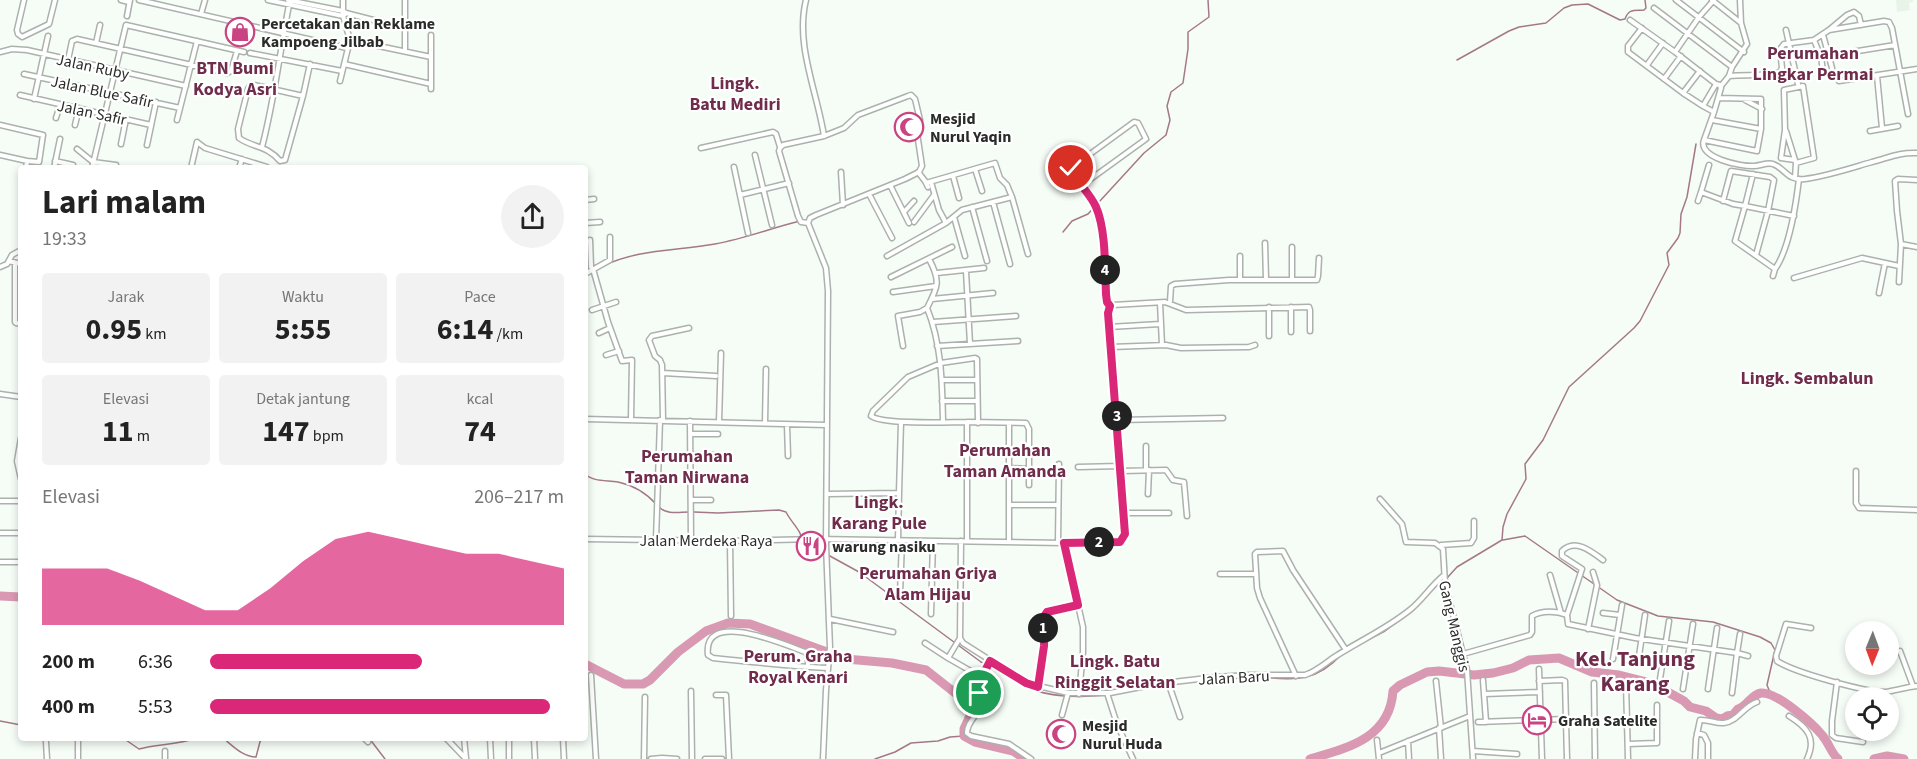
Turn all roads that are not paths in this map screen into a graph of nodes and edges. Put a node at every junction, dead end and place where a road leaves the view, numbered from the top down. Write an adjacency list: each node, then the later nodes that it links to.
1 (24, 0): 2 (street)
2 (55, 0)
3 (121, 0): 12 (street)
4 (139, 0): 16 (street)
5 (205, 0): 16 (street)
6 (267, 0): 14 (street)
7 (343, 0): 17 (street)
8 (405, 0): 24 (street)
9 (1676, 0): 19 (street)
10 (1713, 0): 19 (street); 21 (street)
11 (1740, 0): 21 (street)
12 (130, 1): 18 (street)
13 (806, 1): 109 (street)
14 (289, 2): 17 (street); 28 (street)
15 (1654, 8): 30 (street)
16 (201, 14): 28 (street)
17 (344, 14): 24 (street); 33 (street)
18 (127, 16)
19 (1699, 17): 30 (street); 47 (street)
20 (1630, 20): 25 (street)
21 (1741, 23): 47 (street)
22 (100, 25): 36 (street)
23 (1861, 25): 27 (street); 27 (street); 39 (street)
24 (404, 28): 43 (street)
25 (1642, 28): 37 (street); 59 (street)
26 (1786, 30): 38 (street)
27 (1829, 30): 31 (street)
28 (283, 34): 41 (street); 54 (street)
29 (431, 35): 52 (street)
30 (1688, 35): 46 (street); 60 (street)
31 (1823, 35): 34 (street); 51 (street)
32 (48, 36): 49 (street)
33 (350, 40): 41 (street); 43 (street)
34 (1814, 40): 38 (street); 53 (street)
35 (197, 41): 40 (street); 42 (street); 56 (street)
36 (96, 43): 40 (street); 55 (street)
37 (1664, 43): 46 (street); 59 (street)
38 (1790, 43): 61 (street); 67 (street)
39 (1895, 45): 51 (street); 69 (street)
40 (119, 48): 56 (street); 64 (street)
41 (346, 48): 58 (street)
42 (237, 51): 45 (street); 56 (street)
43 (405, 51): 52 (street)
44 (0, 52): 49 (street, Jalan Ruby)
45 (244, 52)
46 (1675, 52): 50 (street)
47 (1744, 52): 60 (street)
48 (250, 53): 54 (street)
49 (44, 55): 55 (street, Jalan Ruby); 73 (street)
50 (1681, 56): 66 (street); 74 (street)
51 (1828, 56): 53 (street); 62 (street)
52 (431, 57): 58 (street)
53 (1821, 57): 68 (street)
54 (279, 58): 57 (street); 80 (street)
55 (68, 60): 64 (street, Jalan Ruby)
56 (192, 64): 79 (street)
57 (310, 64): 65 (street); 84 (street)
58 (344, 64): 65 (street)
59 (1647, 65): 74 (street)
60 (1732, 67): 71 (street)
61 (1795, 68): 67 (street); 77 (street)
62 (1832, 68)
63 (1917, 69): 69 (street)
64 (114, 70): 79 (street, Jalan Ruby); 81 (street)
65 (342, 71): 75 (street)
66 (1700, 71): 78 (street); 82 (street)
67 (1781, 71): 71 (street)
68 (1823, 71)
69 (1900, 72): 72 (street); 96 (street)
70 (24, 74): 73 (street, Jalan Blue Safir)
71 (1729, 76): 78 (street)
72 (1877, 76): 76 (street); 105 (street)
73 (40, 78): 81 (street, Jalan Blue Safir); 86 (street)
74 (1664, 79): 82 (street)
75 (340, 81)
76 (1839, 81)
77 (1798, 84)
78 (1719, 85): 85 (street); 90 (street)
79 (186, 86): 92 (street)
80 (276, 90): 84 (street); 114 (street); 114 (street)
81 (109, 92): 88 (street, Jalan Blue Safir); 95 (street)
82 (1683, 93): 90 (street)
83 (20, 95): 86 (street, Jalan Safir)
84 (303, 96): 114 (street)
85 (1719, 98): 87 (street); 94 (street)
86 (34, 99): 89 (street, Jalan Safir)
87 (1744, 99): 93 (street); 93 (street)
88 (156, 102): 92 (street, Jalan Blue Safir); 101 (street)
89 (60, 105): 91 (street, Jalan Safir); 97 (street)
90 (1703, 106): 94 (street)
91 (79, 108): 95 (street, Jalan Safir); 103 (street)
92 (180, 108): 99 (street)
93 (1762, 109): 106 (street)
94 (1714, 112): 100 (street)
95 (104, 114): 98 (street, Jalan Safir); 125 (street)
96 (1908, 114)
97 (56, 118)
98 (126, 119): 101 (street, Jalan Safir); 112 (street)
99 (177, 120)
100 (1712, 120): 106 (street); 111 (street)
101 (151, 124): 113 (street)
102 (0, 125): 122 (street)
103 (75, 125)
104 (1898, 126): 105 (street)
105 (1882, 128): 108 (street)
106 (1761, 129): 111 (street)
107 (1785, 130): 124 (street); 124 (street); 124 (street)
108 (1870, 130)
109 (824, 135): 115 (street); 138 (street)
110 (60, 139): 123 (street)
111 (1704, 140): 141 (street)
112 (121, 144)
113 (147, 145)
114 (262, 147)
115 (780, 147): 116 (street); 143 (street)
116 (701, 148)
117 (77, 149): 125 (street)
118 (1917, 153): 141 (street)
119 (0, 155): 122 (street)
120 (755, 155): 147 (street)
121 (242, 159): 131 (street); 132 (street); 133 (street)
122 (27, 161): 126 (street)
123 (56, 161): 127 (street); 128 (street)
124 (1795, 161): 141 (street)
125 (93, 162): 129 (street); 130 (street)
126 (26, 165)
127 (55, 165)
128 (73, 165)
129 (92, 165)
130 (116, 165)
131 (192, 165)
132 (240, 165)
133 (261, 165)
134 (1709, 165): 149 (street)
135 (734, 167): 151 (street)
136 (975, 169): 140 (street); 148 (street); 153 (street)
137 (841, 172): 161 (street)
138 (918, 172): 144 (street); 145 (street)
139 (1753, 174): 159 (street); 162 (street); 164 (street)
140 (953, 176): 144 (street); 154 (street)
141 (1797, 179): 166 (street)
142 (1917, 180): 178 (street)
143 (789, 183): 147 (street); 171 (street)
144 (928, 184): 152 (street)
145 (890, 185): 150 (street); 165 (street)
146 (1081, 186): 146 (street); 221 (street)
147 (763, 189): 151 (street); 172 (street)
148 (982, 190)
149 (1701, 192): 158 (street); 159 (street)
150 (869, 194): 161 (street); 175 (street)
151 (740, 195): 173 (street)
152 (935, 195): 165 (street); 170 (street)
153 (1012, 197): 160 (street); 183 (street)
154 (959, 198)
155 (594, 199): 156 (street)
156 (588, 200)
157 (914, 201): 165 (street)
158 (1698, 201)
159 (1724, 201): 162 (street)
160 (993, 202): 163 (street); 195 (street)
161 (843, 204): 171 (street)
162 (1745, 206): 164 (street); 184 (street)
163 (972, 207): 167 (street); 191 (street)
164 (1768, 211): 166 (street); 184 (street)
165 (904, 212)
166 (1794, 216): 199 (street)
167 (954, 217): 170 (street); 186 (street)
168 (600, 222): 169 (street)
169 (588, 223)
170 (946, 223): 185 (street)
171 (808, 224): 272 (street)
172 (771, 225)
173 (748, 232)
174 (610, 237): 200 (street)
175 (892, 238)
176 (590, 240): 200 (street)
177 (1265, 243): 207 (street)
178 (1901, 244): 181 (street); 196 (street)
179 (952, 247): 189 (street)
180 (1292, 247): 209 (street)
181 (1917, 247)
182 (18, 252): 190 (street)
183 (1028, 254)
184 (1756, 255): 199 (street)
185 (887, 256)
186 (965, 256)
187 (1240, 256): 208 (street)
188 (1319, 258): 209 (street)
189 (929, 259): 203 (street); 205 (street)
190 (9, 261): 192 (street); 197 (street)
191 (987, 261)
192 (15, 263): 194 (street); 229 (street)
193 (1885, 263): 196 (street); 206 (street); 214 (street)
194 (18, 264)
195 (1010, 264)
196 (1899, 266): 210 (street)
197 (0, 267)
198 (984, 268): 201 (street)
199 (1775, 268): 204 (street)
200 (593, 270): 202 (street); 220 (street)
201 (966, 271): 203 (street); 215 (street)
202 (588, 272)
203 (937, 273): 211 (street)
204 (1773, 276)
205 (891, 277)
206 (1794, 278)
207 (1266, 279): 208 (street); 209 (street)
208 (1240, 280): 219 (street)
209 (1292, 280)
210 (1899, 282)
211 (936, 286): 212 (street); 216 (street)
212 (893, 292)
213 (993, 293): 215 (street)
214 (1879, 293)
215 (967, 296): 216 (street); 227 (street)
216 (932, 299): 223 (street)
217 (616, 302): 220 (street)
218 (1161, 302): 219 (street); 221 (street); 230 (street)
219 (1170, 302): 222 (street)
220 (603, 306): 225 (street); 232 (street)
221 (1110, 306): 231 (street)
222 (1269, 307): 224 (street); 237 (street)
223 (927, 308): 228 (street); 242 (street)
224 (1291, 308): 234 (street); 236 (street)
225 (592, 310)
226 (1016, 316): 227 (street)
227 (969, 319): 228 (street); 239 (street)
228 (933, 322): 243 (street)
229 (18, 323)
230 (1160, 324): 231 (street); 240 (street)
231 (1109, 327): 244 (street)
232 (610, 328): 235 (street); 245 (street)
233 (689, 328): 250 (street)
234 (1310, 331)
235 (599, 333)
236 (1291, 333)
237 (1269, 336)
238 (1018, 341): 239 (street)
239 (970, 344): 243 (street)
240 (1162, 345): 241 (street); 244 (street)
241 (1255, 345)
242 (903, 346)
243 (938, 346): 248 (street)
244 (1112, 347): 262 (street)
245 (618, 351): 247 (street); 260 (street)
246 (721, 353): 264 (street)
247 (606, 356)
248 (941, 363): 252 (street); 253 (street); 265 (street)
249 (766, 369): 268 (street)
250 (663, 373): 251 (street); 261 (street)
251 (716, 376)
252 (942, 380): 253 (street); 256 (street)
253 (977, 380): 257 (street)
254 (0, 394): 255 (street)
255 (18, 397)
256 (942, 401): 257 (street); 266 (street)
257 (977, 401): 269 (street)
258 (1223, 418): 262 (street)
259 (588, 419): 260 (street)
260 (631, 419): 261 (street)
261 (662, 420): 263 (street); 307 (street)
262 (1117, 420): 283 (street)
263 (690, 421): 264 (street); 273 (street)
264 (719, 422): 268 (street)
265 (901, 422): 266 (street); 289 (street)
266 (943, 422): 267 (street)
267 (968, 422): 269 (street); 314 (street)
268 (765, 423): 271 (street)
269 (978, 423): 270 (street)
270 (1009, 423): 281 (street); 282 (street)
271 (787, 425): 272 (street); 278 (street)
272 (827, 425): 290 (street)
273 (691, 434): 274 (street); 276 (street)
274 (718, 434)
275 (1146, 446): 284 (street)
276 (692, 455): 277 (street); 286 (street)
277 (718, 455)
278 (788, 456)
279 (1059, 464): 298 (street)
280 (1077, 467): 283 (street)
281 (1010, 468): 282 (street); 297 (street)
282 (1029, 468): 288 (street)
283 (1121, 469): 284 (street); 300 (street)
284 (1148, 470): 291 (street); 302 (street)
285 (1856, 471): 299 (street)
286 (692, 476): 287 (street); 293 (street)
287 (715, 476)
288 (1029, 485)
289 (899, 493): 290 (street); 311 (street)
290 (827, 494): 309 (street)
291 (1148, 494)
292 (1380, 499): 317 (street)
293 (692, 500): 294 (street); 308 (street)
294 (711, 500)
295 (0, 501): 296 (street)
296 (18, 501)
297 (1009, 505): 298 (street); 315 (street)
298 (1058, 505): 316 (street)
299 (1917, 510)
300 (1123, 513): 301 (street); 316 (street, Jalan Merdeka Raya)
301 (1168, 513)
302 (1187, 516)
303 (1474, 521): 317 (street)
304 (0, 533): 305 (street)
305 (18, 533)
306 (588, 539): 307 (street, Jalan Merdeka Raya)
307 (656, 540): 308 (street, Jalan Merdeka Raya)
308 (691, 540): 310 (street, Jalan Merdeka Raya)
309 (826, 540): 310 (street, Jalan Merdeka Raya); 311 (street, Jalan Merdeka Raya); 336 (street)
310 (730, 541): 335 (street)
311 (900, 541): 312 (street, Jalan Merdeka Raya); 326 (street)
312 (933, 541): 313 (street, Jalan Merdeka Raya); 331 (street)
313 (961, 541): 314 (street, Jalan Merdeka Raya); 345 (street)
314 (966, 541): 315 (street, Jalan Merdeka Raya)
315 (1009, 542): 316 (street, Jalan Merdeka Raya)
316 (1061, 543): 327 (street)
317 (1440, 545): 325 (street, Gang Manggis)
318 (1603, 560): 332 (street)
319 (0, 562): 320 (street)
320 (18, 562)
321 (1593, 572): 339 (street)
322 (1220, 574): 323 (street)
323 (1256, 574): 350 (street); 364 (street)
324 (1550, 575): 329 (street)
325 (1444, 579): 350 (street, Jalan Baru); 354 (street, Gang Manggis)
326 (900, 594)
327 (1078, 605): 375 (street); 381 (street)
328 (1622, 605): 333 (street)
329 (1561, 613): 332 (street); 354 (street)
330 (1603, 613): 333 (street)
331 (931, 614)
332 (1567, 615): 339 (street)
333 (1620, 615): 343 (street)
334 (1645, 615): 346 (street)
335 (731, 616)
336 (830, 619): 342 (street); 360 (street)
337 (1669, 621): 347 (street)
338 (1693, 624): 349 (street)
339 (1588, 628): 343 (street)
340 (1717, 628): 351 (street)
341 (1811, 628): 371 (street)
342 (892, 632)
343 (1617, 634): 346 (street); 358 (street)
344 (1740, 634): 353 (street)
345 (960, 639): 357 (street); 359 (street, Jalan Baru)
346 (1642, 639): 347 (street); 355 (street)
347 (1666, 642): 349 (street); 366 (street)
348 (925, 643): 357 (street)
349 (1689, 646): 351 (street); 376 (street)
350 (1346, 650): 364 (street, Jalan Baru)
351 (1713, 650): 353 (street); 377 (street)
352 (1900, 651): 374 (street)
353 (1737, 653): 356 (street); 380 (street)
354 (1464, 654): 390 (street, Gang Manggis)
355 (1639, 656)
356 (1748, 656)
357 (948, 658): 365 (street)
358 (1613, 659)
359 (990, 661): 365 (street); 375 (street, Jalan Baru)
360 (828, 666): 361 (street); 432 (street)
361 (808, 667): 361 (street)
362 (1539, 669): 369 (street)
363 (591, 675): 424 (street)
364 (1296, 676): 373 (street, Jalan Baru)
365 (981, 677): 433 (street)
366 (1660, 679)
367 (1483, 680): 383 (street)
368 (1436, 681): 397 (street)
369 (1539, 681): 379 (street); 393 (street)
370 (1594, 682): 441 (street)
371 (1837, 682): 374 (street); 409 (street)
372 (1626, 683): 410 (street)
373 (1169, 685): 382 (street, Jalan Baru); 392 (street)
374 (1915, 686)
375 (1038, 687): 385 (street, Jalan Baru)
376 (1683, 688)
377 (1708, 690)
378 (691, 691): 428 (street)
379 (1540, 692): 383 (street); 394 (street)
380 (1732, 693)
381 (1078, 694): 382 (street, Jalan Baru); 385 (street, Jalan Baru)
382 (1107, 694): 434 (street)
383 (1484, 694): 396 (street)
384 (717, 695): 431 (street)
385 (1067, 695): 389 (street)
386 (645, 698): 425 (street)
387 (1757, 702): 398 (street)
388 (1657, 705): 410 (street)
389 (1062, 715)
390 (1470, 716): 397 (street); 412 (street, Gang Manggis)
391 (1789, 716): 445 (street)
392 (1180, 717)
393 (1566, 719): 394 (street); 440 (street)
394 (1541, 720): 396 (street); 439 (street)
395 (1478, 722): 396 (street)
396 (1486, 722)
397 (1440, 728): 407 (street); 437 (street)
398 (1697, 733): 443 (street); 444 (street)
399 (1377, 740): 413 (street)
400 (78, 741): 417 (street)
401 (449, 741): 419 (street)
402 (464, 741): 419 (street)
403 (490, 741): 420 (street)
404 (509, 741): 421 (street)
405 (534, 741): 422 (street)
406 (563, 741): 423 (street)
407 (1408, 741): 413 (street); 436 (street)
408 (46, 742): 416 (street)
409 (1863, 742)
410 (1628, 744): 442 (street)
411 (165, 751): 418 (street)
412 (1473, 751): 414 (street); 438 (street, Gang Manggis)
413 (1379, 753): 435 (street)
414 (1517, 754)
415 (663, 758): 426 (street); 427 (street)
416 (46, 759)
417 (78, 759)
418 (165, 759)
419 (466, 759)
420 (491, 759)
421 (509, 759)
422 (535, 759)
423 (564, 759)
424 (596, 759)
425 (644, 759)
426 (651, 759)
427 (677, 759)
428 (692, 759)
429 (705, 759): 430 (street)
430 (722, 759)
431 (729, 759)
432 (823, 759)
433 (1031, 759)
434 (1133, 759)
435 (1379, 759)
436 (1409, 759)
437 (1441, 759)
438 (1473, 759)
439 (1542, 759)
440 (1567, 759)
441 (1595, 759)
442 (1628, 759)
443 (1695, 759)
444 (1708, 759)
445 (1807, 759)

